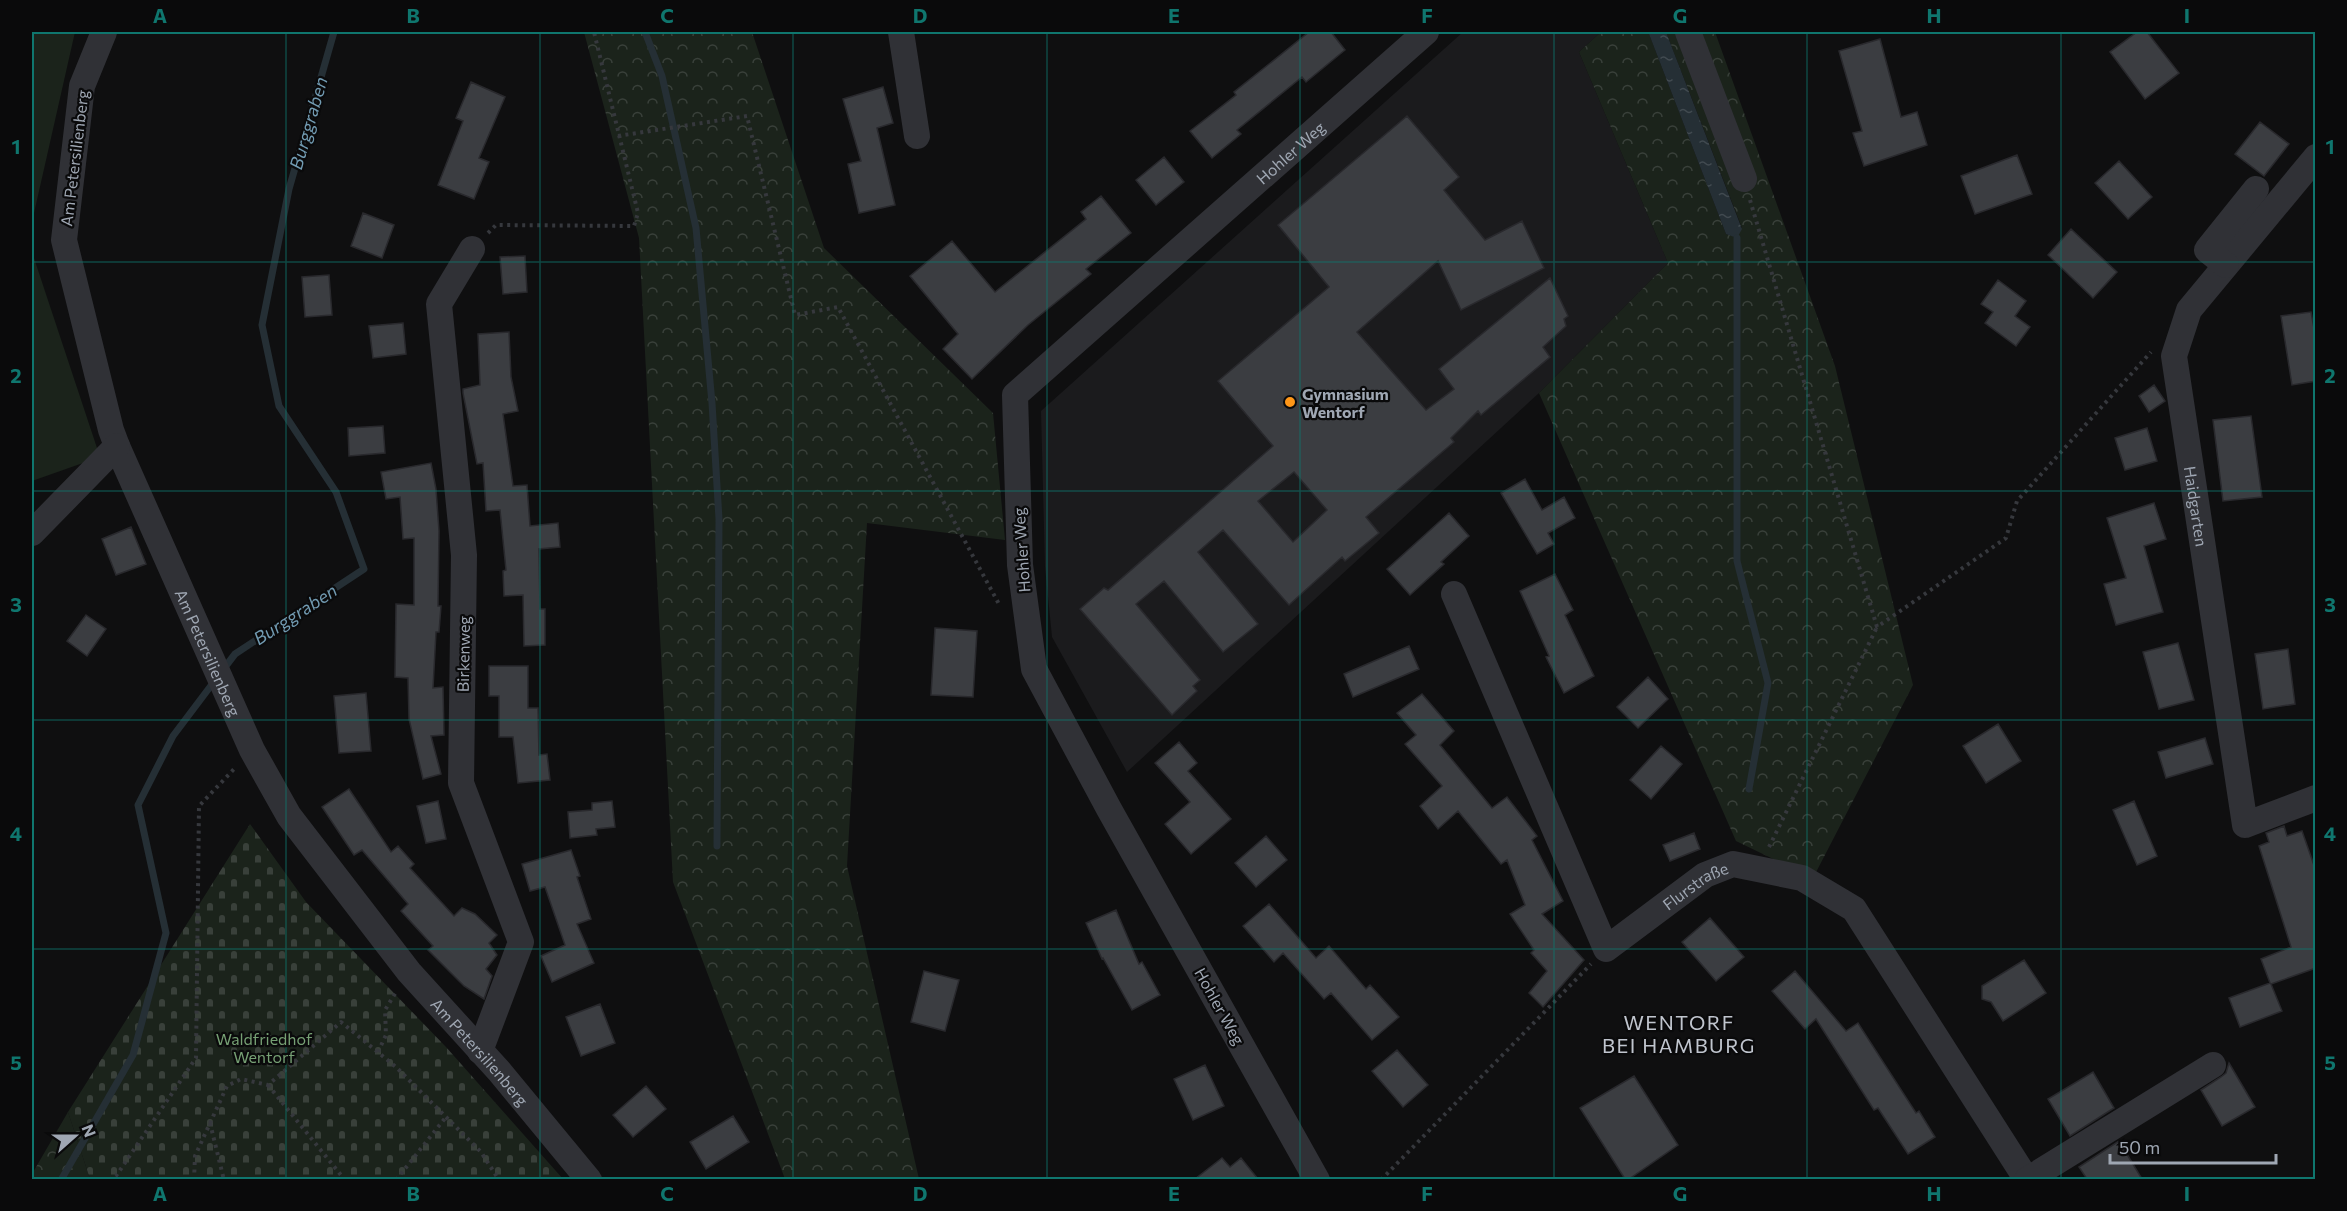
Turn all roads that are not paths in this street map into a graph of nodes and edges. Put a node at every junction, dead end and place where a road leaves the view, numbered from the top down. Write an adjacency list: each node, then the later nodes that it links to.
1 (104, 32): 11 (street, Am Petersilienberg)
2 (901, 32): 5 (street)
3 (1426, 32): 18 (street, Hohler Weg)
4 (1688, 32): 7 (street)
5 (917, 136)
6 (2316, 157): 10 (street, Haidgarten)
7 (1744, 179)
8 (2256, 189): 10 (street)
9 (472, 249): 15 (street, Birkenweg)
10 (2226, 265): 14 (street, Haidgarten)
11 (117, 446): 12 (street); 15 (street, Am Petersilienberg)
12 (32, 533)
13 (1454, 594): 19 (street, Flurstraße)
14 (2316, 798)
15 (480, 1051): 17 (street, Am Petersilienberg)
16 (2213, 1065): 19 (street)
17 (589, 1179)
18 (1317, 1179)
19 (2027, 1179)

